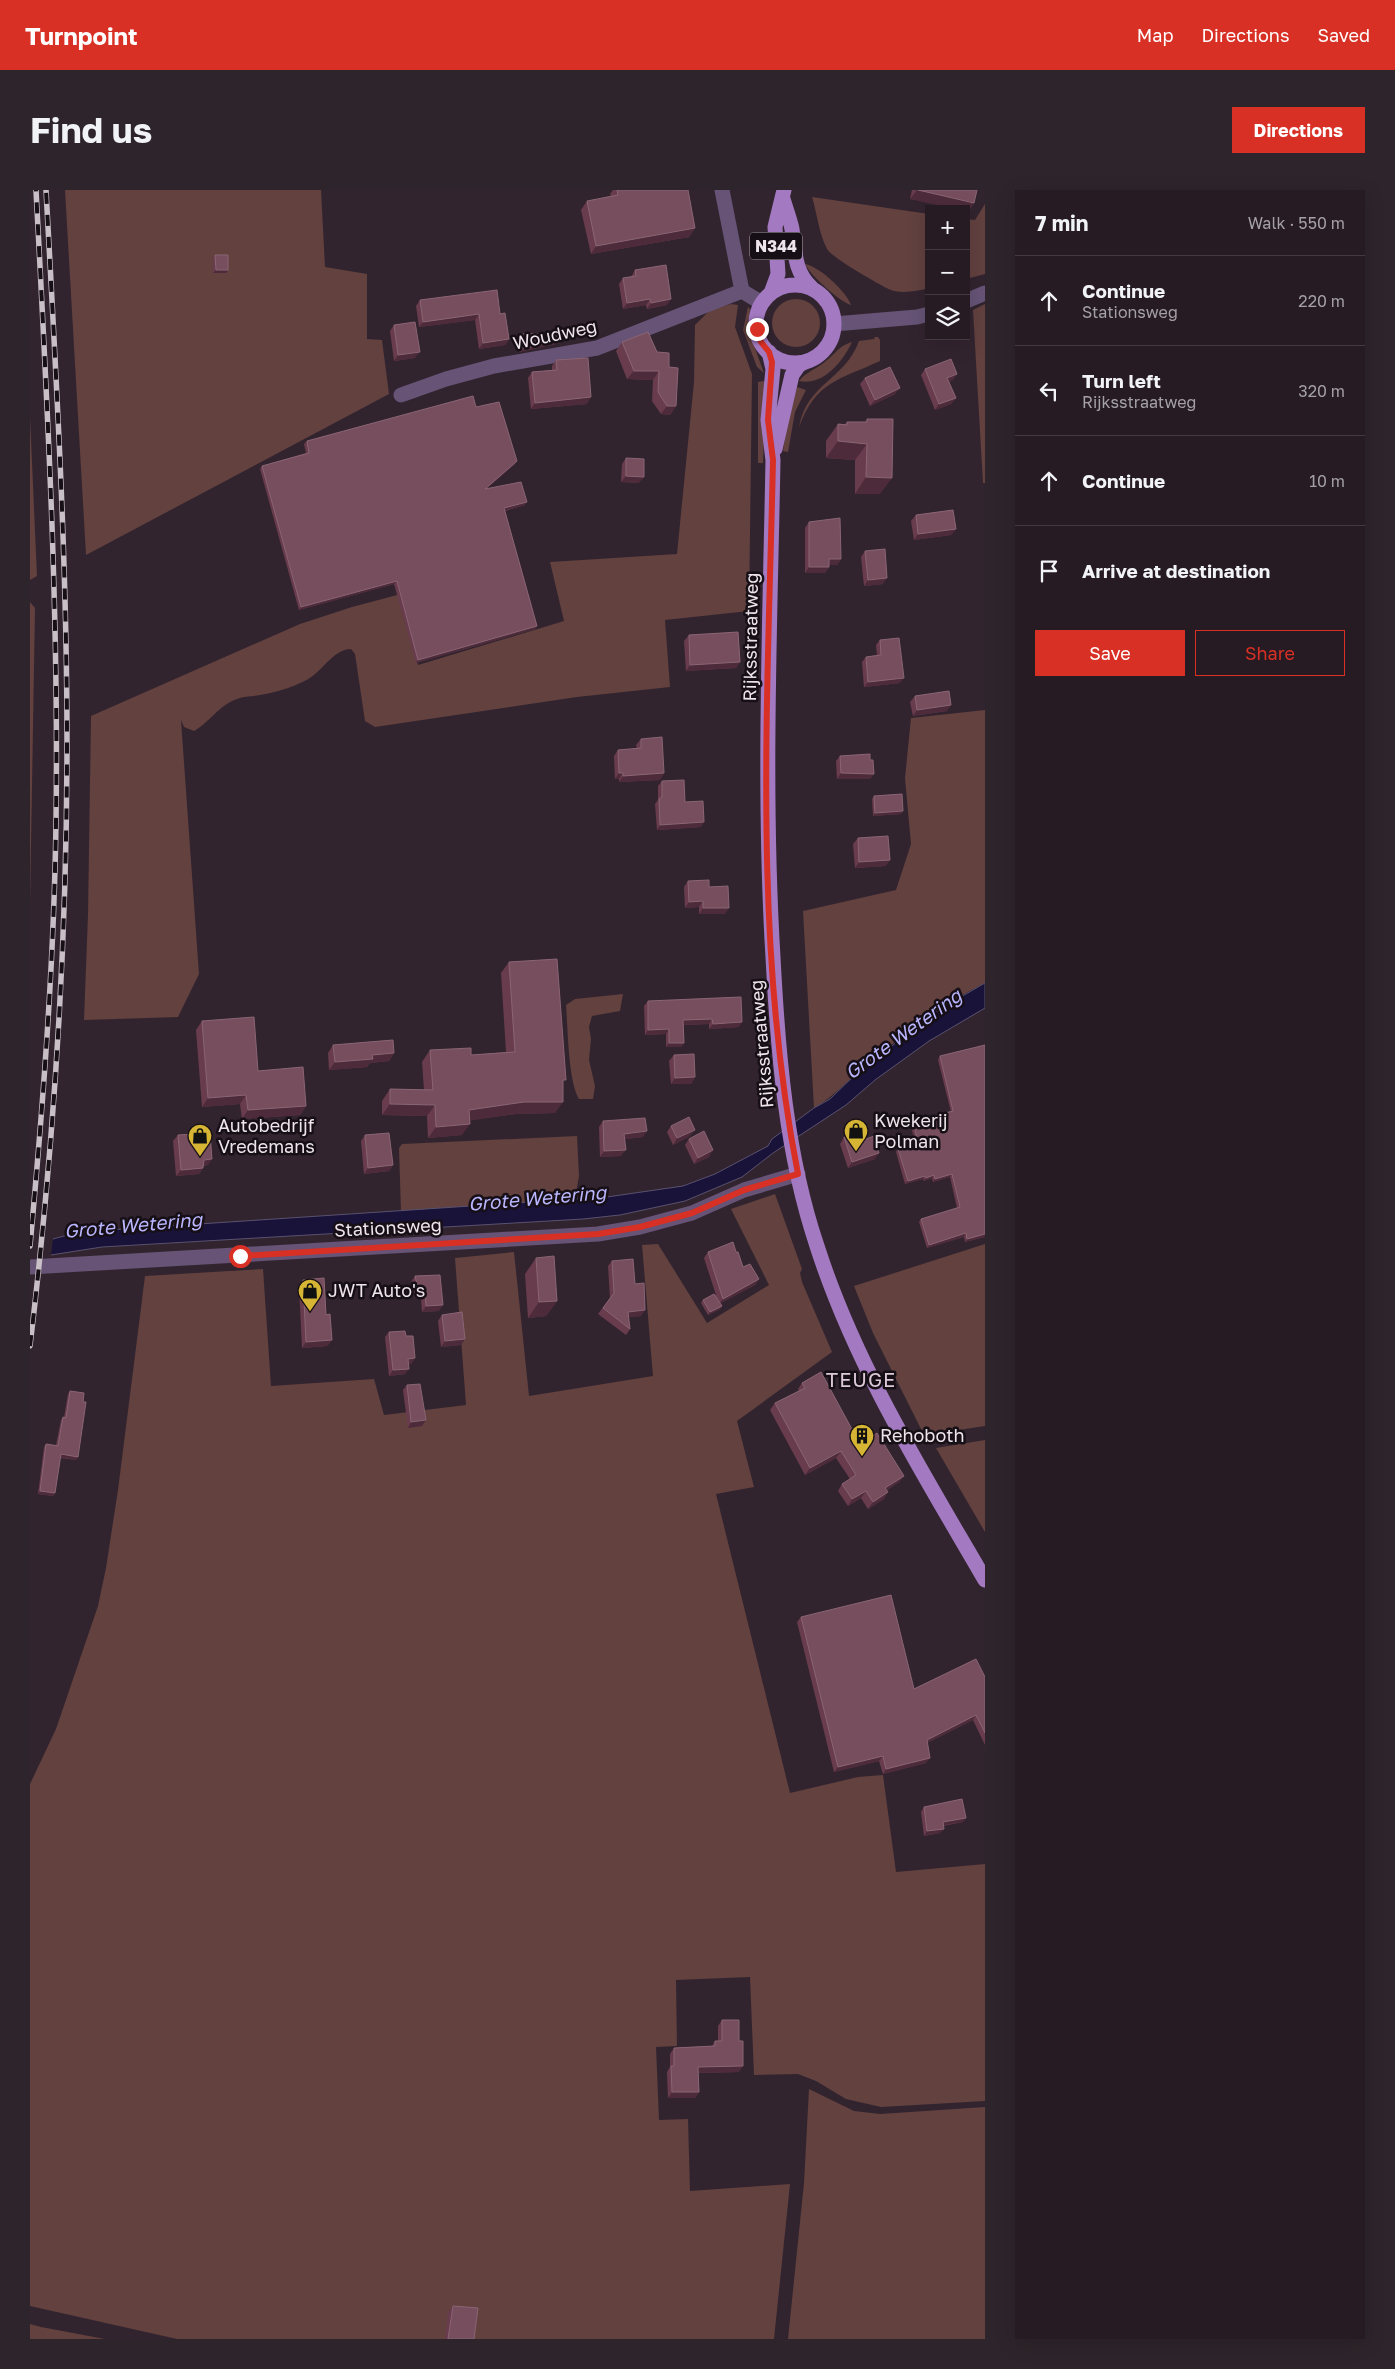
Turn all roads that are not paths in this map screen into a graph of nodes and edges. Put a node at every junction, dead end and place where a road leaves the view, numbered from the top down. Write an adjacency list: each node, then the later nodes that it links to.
1 (722, 190): 4 (street)
2 (783, 194): 3 (main road, N344); 6 (main road, N344)
3 (812, 288): 6 (main road, N344); 9 (main road, N344)
4 (742, 291): 6 (street); 12 (street, Woudweg)
5 (985, 293): 7 (street)
6 (767, 298): 10 (main road, N344)
7 (970, 299)
8 (925, 315): 9 (street)
9 (834, 324): 11 (main road, N344)
10 (769, 352): 11 (main road); 13 (main road, Rijksstraatweg / N344)
11 (805, 362): 13 (main road, Rijksstraatweg / N344)
12 (400, 395)
13 (773, 460): 14 (main road, Rijksstraatweg / N344)
14 (798, 1174): 15 (street, Stationsweg); 16 (main road, Rijksstraatweg / N344)
15 (30, 1267)
16 (985, 1580)

